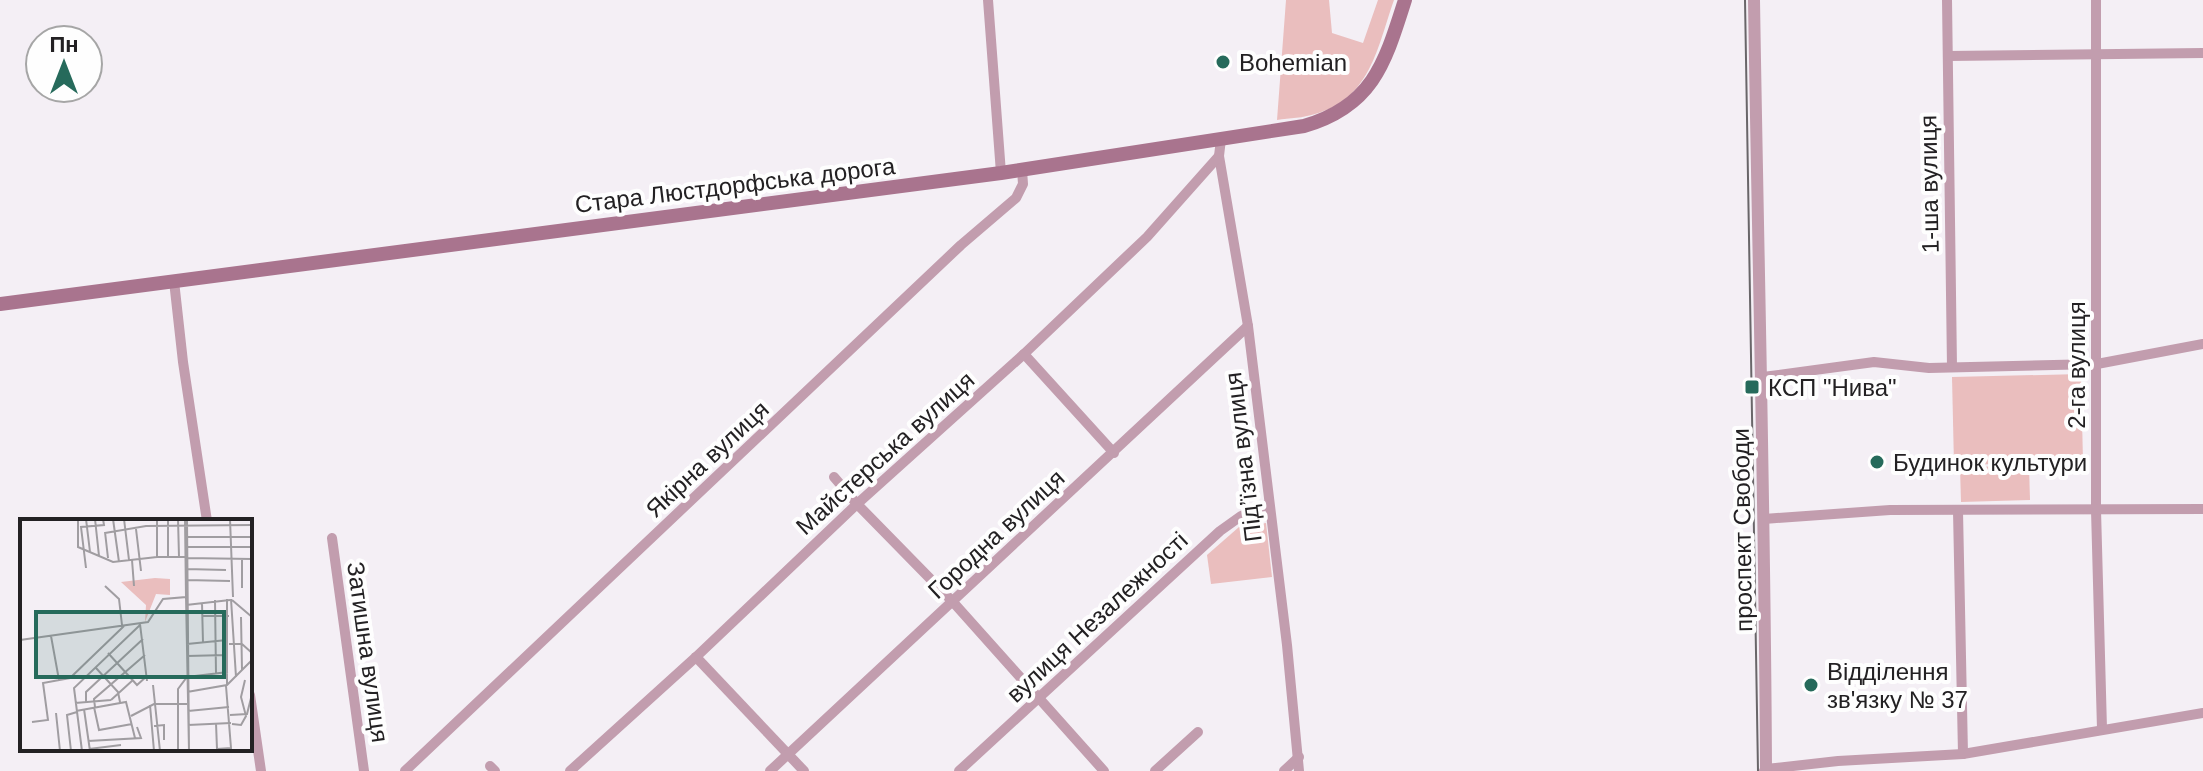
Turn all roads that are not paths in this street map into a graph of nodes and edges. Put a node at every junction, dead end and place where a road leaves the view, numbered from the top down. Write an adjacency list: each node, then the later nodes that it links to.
1 (988, 0): 12 (street)
2 (1405, 0): 9 (main road, Стара Люстдорфська дорога)
3 (1754, 0): 20 (street, проспект Свободи)
4 (1947, 0): 8 (street, 1-ша вулиця)
5 (2096, 0): 7 (street, 2-га вулиця)
6 (2203, 53): 7 (street)
7 (2096, 54): 8 (street); 18 (street, 2-га вулиця)
8 (1948, 56): 19 (street, 1-ша вулиця)
9 (1221, 139): 10 (street, Підʼїзна вулиця); 11 (main road, Стара Люстдорфська дорога)
10 (1219, 156): 15 (street, Підʼїзна вулиця); 17 (street, Майстерська вулиця)
11 (1022, 170): 12 (main road, Стара Люстдорфська дорога); 44 (street, Якірна вулиця)
12 (1001, 173): 13 (main road, Стара Люстдорфська дорога)
13 (174, 281): 14 (main road, Стара Люстдорфська дорога); 28 (street)
14 (0, 304)
15 (1248, 326): 21 (street, Городна вулиця); 24 (street, Підʼїзна вулиця)
16 (2203, 344): 18 (street)
17 (1024, 354): 21 (street); 23 (street, Майстерська вулиця)
18 (2097, 364): 19 (street); 26 (street, 2-га вулиця)
19 (1952, 367): 20 (street)
20 (1763, 377): 29 (street, проспект Свободи)
21 (1114, 453): 31 (street, Городна вулиця)
22 (834, 477): 23 (street)
23 (857, 504): 31 (street); 32 (street, Майстерська вулиця)
24 (1269, 504): 33 (street, вулиця Незалежності); 40 (street, Підʼїзна вулиця)
25 (2203, 509): 26 (street)
26 (2096, 510): 27 (street); 36 (street, 2-га вулиця)
27 (1958, 511): 29 (street); 39 (street)
28 (207, 519)
29 (1764, 519): 41 (street, проспект Свободи)
30 (332, 538): 43 (street, Затишна вулиця)
31 (953, 602): 33 (street); 38 (street, Городна вулиця)
32 (696, 657): 38 (street); 45 (street, Майстерська вулиця)
33 (1040, 698): 48 (street, вулиця Незалежності); 49 (street)
34 (252, 709): 42 (street)
35 (2203, 713): 36 (street)
36 (2102, 729): 39 (street)
37 (1198, 732): 50 (street)
38 (788, 753): 46 (street, Городна вулиця); 47 (street)
39 (1963, 754): 41 (street)
40 (1299, 757): 51 (street); 52 (street, Підʼїзна вулиця)
41 (1765, 770)
42 (261, 771)
43 (364, 771)
44 (405, 771)
45 (570, 771)
46 (770, 771)
47 (804, 771)
48 (959, 771)
49 (1104, 771)
50 (1155, 771)
51 (1284, 771)
52 (1299, 771)

